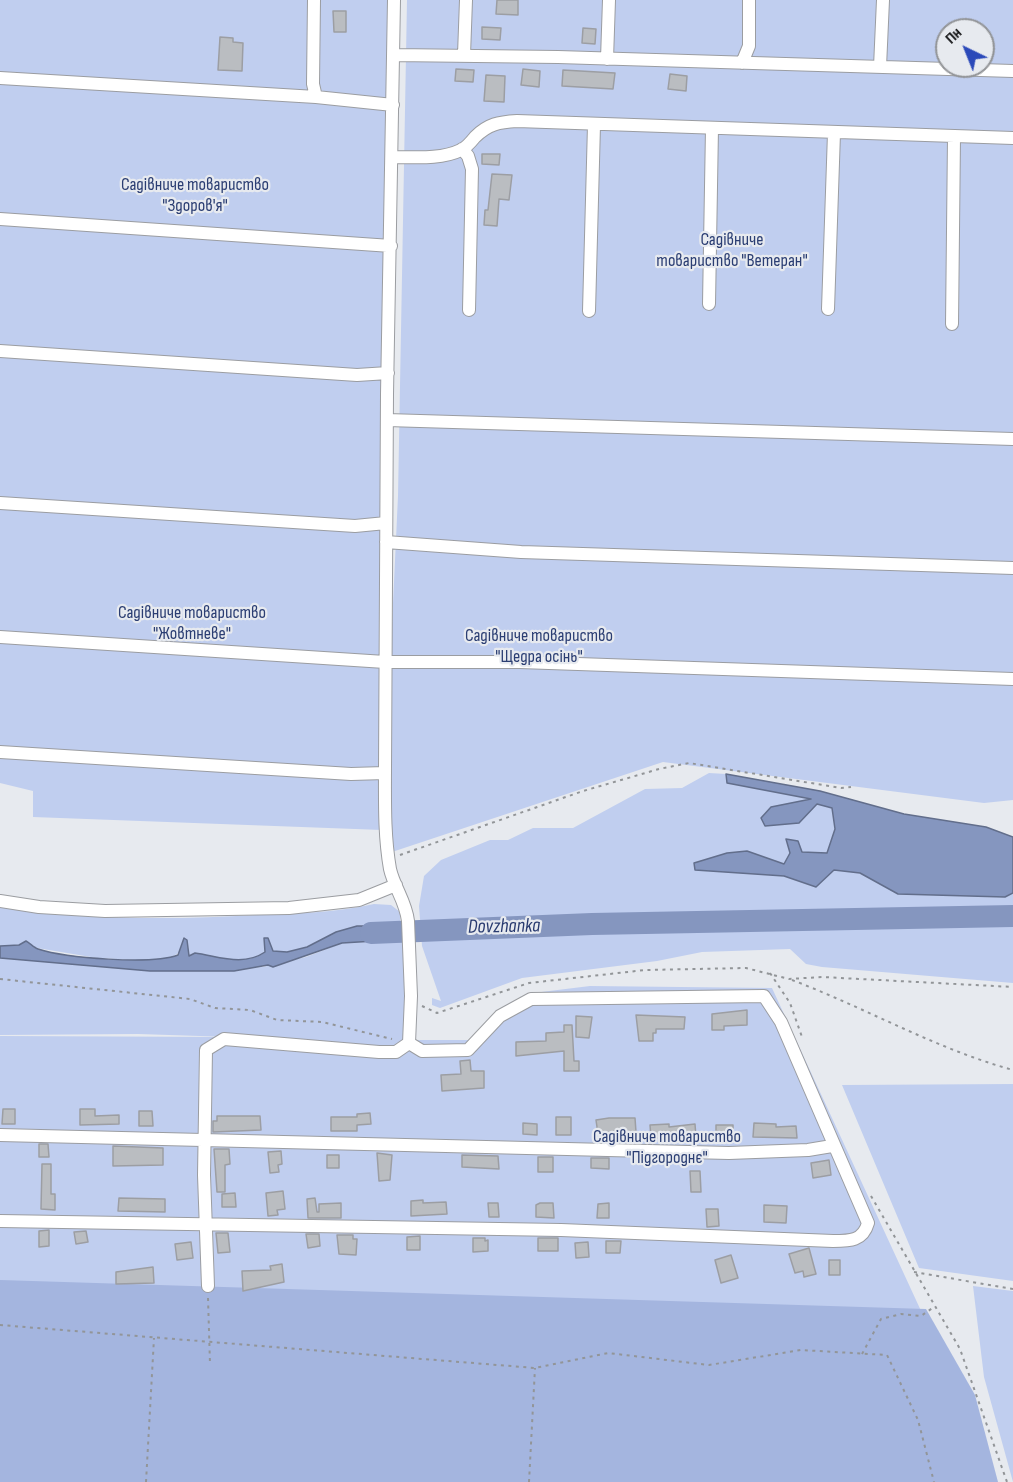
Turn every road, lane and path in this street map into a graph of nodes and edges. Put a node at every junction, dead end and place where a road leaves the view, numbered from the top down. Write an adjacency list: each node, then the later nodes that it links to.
1 (314, 0): 14 (street)
2 (394, 0): 7 (street)
3 (466, 0): 8 (street)
4 (609, 0): 9 (street)
5 (749, 0): 10 (street)
6 (883, 0): 11 (street)
7 (394, 55): 8 (street); 15 (street)
8 (464, 55): 9 (street)
9 (607, 59): 10 (street)
10 (742, 63): 11 (street)
11 (880, 67): 12 (street)
12 (1013, 71)
13 (0, 78): 14 (street)
14 (316, 97): 15 (street)
15 (393, 105): 22 (street)
16 (594, 125): 17 (street); 21 (street); 28 (street)
17 (712, 128): 18 (street); 25 (street)
18 (834, 133): 19 (street); 26 (street)
19 (954, 137): 20 (street); 29 (street)
20 (1013, 138)
21 (462, 149): 22 (street); 27 (street)
22 (392, 157): 24 (street)
23 (0, 219): 24 (street)
24 (391, 246): 31 (street)
25 (708, 304)
26 (828, 309)
27 (469, 310)
28 (589, 311)
29 (952, 324)
30 (0, 351): 31 (street)
31 (388, 373): 32 (street)
32 (387, 420): 33 (street); 35 (street)
33 (1013, 439)
34 (0, 503): 35 (street)
35 (386, 524): 36 (street)
36 (386, 542): 37 (street); 39 (street)
37 (1013, 568)
38 (0, 637): 39 (street)
39 (385, 662): 40 (street); 42 (street)
40 (1013, 679)
41 (0, 752): 42 (street)
42 (385, 773): 44 (street)
43 (851, 787): 44 (path)
44 (389, 857): 45 (street)
45 (396, 885): 46 (street); 51 (street)
46 (0, 901)
47 (770, 972): 49 (path); 51 (path); 53 (path)
48 (0, 979): 52 (path)
49 (789, 979): 50 (path); 54 (path)
50 (1013, 987)
51 (411, 996): 52 (street)
52 (409, 1043): 56 (street); 57 (street)
53 (804, 1044)
54 (1013, 1070)
55 (0, 1135): 56 (street)
56 (205, 1142): 57 (street); 60 (street)
57 (832, 1146): 60 (street)
58 (870, 1195): 61 (path)
59 (0, 1221): 60 (street)
60 (207, 1226): 62 (street)
61 (914, 1272): 63 (path); 64 (path)
62 (208, 1286): 67 (path)
63 (1013, 1289)
64 (935, 1306): 68 (path); 74 (path)
65 (0, 1325): 66 (path)
66 (154, 1337): 67 (path); 71 (path)
67 (210, 1342): 69 (path); 70 (path)
68 (862, 1353): 70 (path); 73 (path)
69 (210, 1364)
70 (535, 1368): 72 (path)
71 (146, 1482)
72 (530, 1482)
73 (934, 1482)
74 (1007, 1482)

